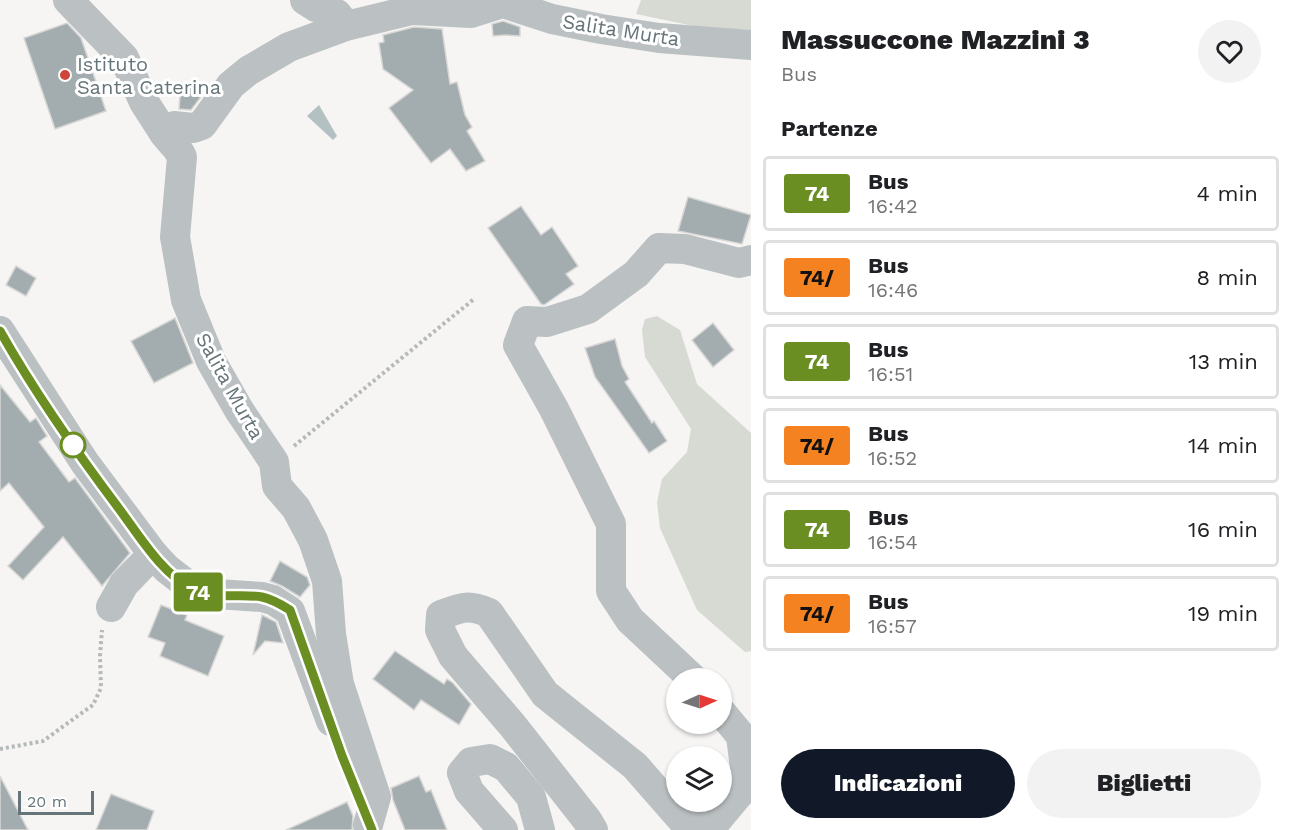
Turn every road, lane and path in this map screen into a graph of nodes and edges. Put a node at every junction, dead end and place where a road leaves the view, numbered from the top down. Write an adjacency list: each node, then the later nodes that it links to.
1 (68, 0): 6 (street)
2 (305, 0): 4 (street)
3 (472, 7): 4 (street, Salita Murta); 5 (street, Salita Murta)
4 (346, 26): 6 (street, Salita Murta)
5 (751, 45)
6 (164, 133): 10 (street, Salita Murta)
7 (751, 261): 13 (street)
8 (474, 299): 10 (path)
9 (3, 343): 11 (street)
10 (274, 462): 16 (street, Salita Murta)
11 (153, 554): 12 (street); 16 (street)
12 (111, 607): 15 (path)
13 (681, 668)
14 (732, 725): 19 (street)
15 (0, 749)
16 (370, 827)
17 (503, 830): 18 (street)
18 (540, 830)
19 (593, 830)

